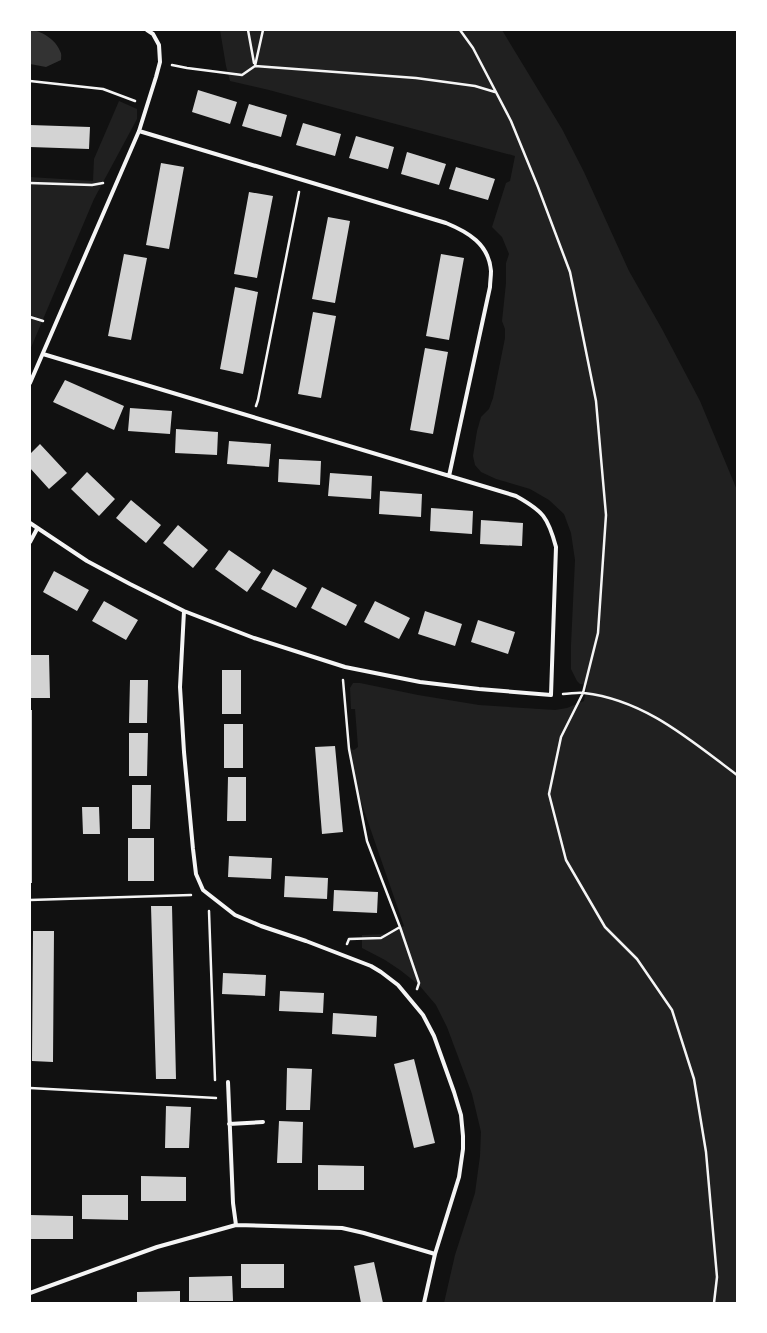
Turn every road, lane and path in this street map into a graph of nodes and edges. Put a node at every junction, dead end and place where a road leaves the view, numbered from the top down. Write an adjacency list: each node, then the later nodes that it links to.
1 (147, 30): 5 (street)
2 (248, 30): 6 (path)
3 (263, 30): 6 (path)
4 (460, 30): 8 (path)
5 (160, 62): 6 (path); 9 (street)
6 (255, 66): 8 (path)
7 (30, 81): 9 (path)
8 (496, 92): 23 (path)
9 (147, 105): 10 (street)
10 (139, 131): 11 (street); 13 (street)
11 (302, 180): 16 (path); 17 (street)
12 (30, 183): 13 (path)
13 (115, 188): 14 (street)
14 (43, 354): 15 (street); 16 (street)
15 (30, 383)
16 (252, 417): 17 (street)
17 (449, 476): 24 (street)
18 (30, 523): 19 (street)
19 (37, 529): 20 (street); 21 (street)
20 (30, 542)
21 (184, 611): 22 (street); 26 (street)
22 (345, 667): 24 (street); 28 (path)
23 (583, 692): 24 (path); 25 (path); 41 (path)
24 (551, 695)
25 (737, 775)
26 (210, 896): 27 (path); 29 (street); 31 (path)
27 (30, 900)
28 (400, 927): 29 (path); 30 (path)
29 (344, 956): 30 (street)
30 (412, 1001): 38 (street)
31 (215, 1082)
32 (228, 1082): 34 (street)
33 (30, 1088): 34 (path)
34 (229, 1094): 36 (street)
35 (263, 1122): 36 (street)
36 (229, 1124): 37 (street)
37 (236, 1225): 38 (street); 39 (street)
38 (435, 1254): 40 (street)
39 (30, 1293)
40 (424, 1303)
41 (714, 1303)

